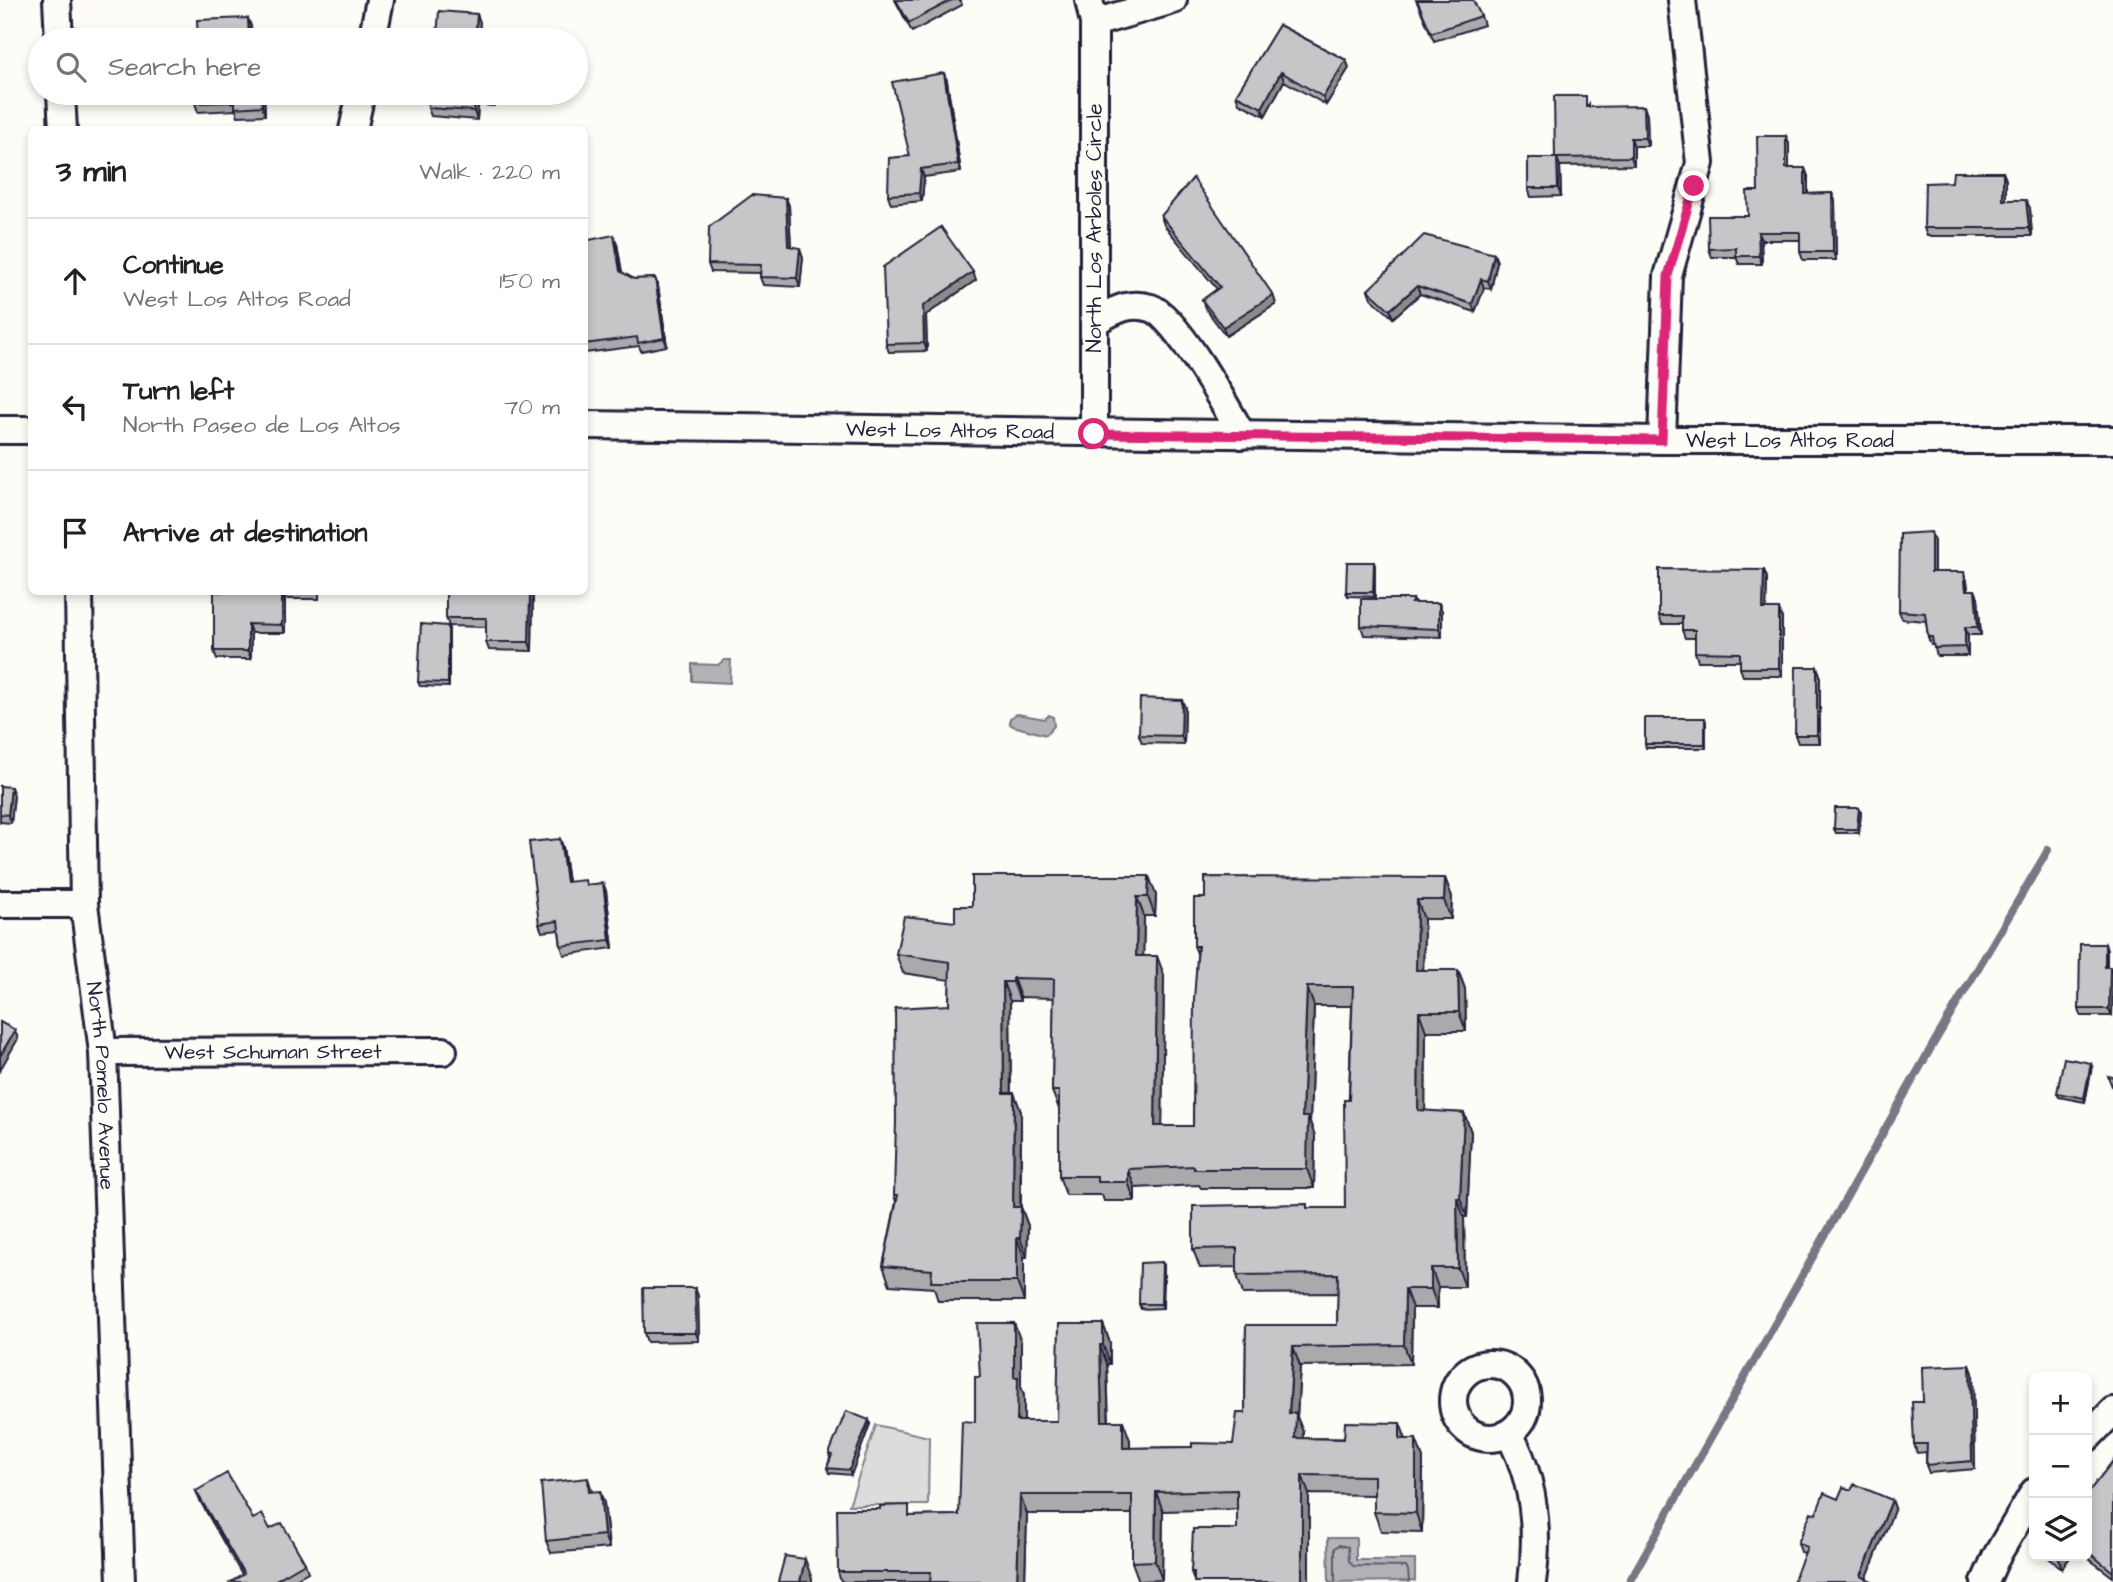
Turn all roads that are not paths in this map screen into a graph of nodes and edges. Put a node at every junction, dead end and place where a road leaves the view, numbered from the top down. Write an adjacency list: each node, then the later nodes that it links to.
1 (57, 0): 6 (street)
2 (380, 0): 7 (street)
3 (1173, 0): 5 (street, North Los Arboles Circle)
4 (1682, 0): 18 (street)
5 (1092, 11): 12 (street, North Los Arboles Circle)
6 (58, 28)
7 (374, 28)
8 (62, 105): 10 (street)
9 (358, 105): 11 (street)
10 (63, 126)
11 (354, 126)
12 (1095, 321): 16 (street, North Los Arboles Circle); 17 (street)
13 (588, 425): 16 (street, West Los Altos Road)
14 (0, 430): 15 (street)
15 (28, 430)
16 (1094, 434): 17 (street, West Los Altos Road)
17 (1242, 435): 18 (street, West Los Altos Road)
18 (1662, 440): 19 (street, West Los Altos Road)
19 (2113, 440)
20 (79, 595): 22 (street, North Pomelo Avenue)
21 (0, 904): 22 (street)
22 (84, 904): 24 (street, North Pomelo Avenue)
23 (443, 1051): 24 (street, West Schuman Street)
24 (103, 1052): 29 (street, North Pomelo Avenue)
25 (2113, 1411): 27 (street)
26 (1508, 1434): 30 (street)
27 (2090, 1435)
28 (2030, 1498): 31 (street)
29 (121, 1582)
30 (1532, 1582)
31 (1985, 1582)

